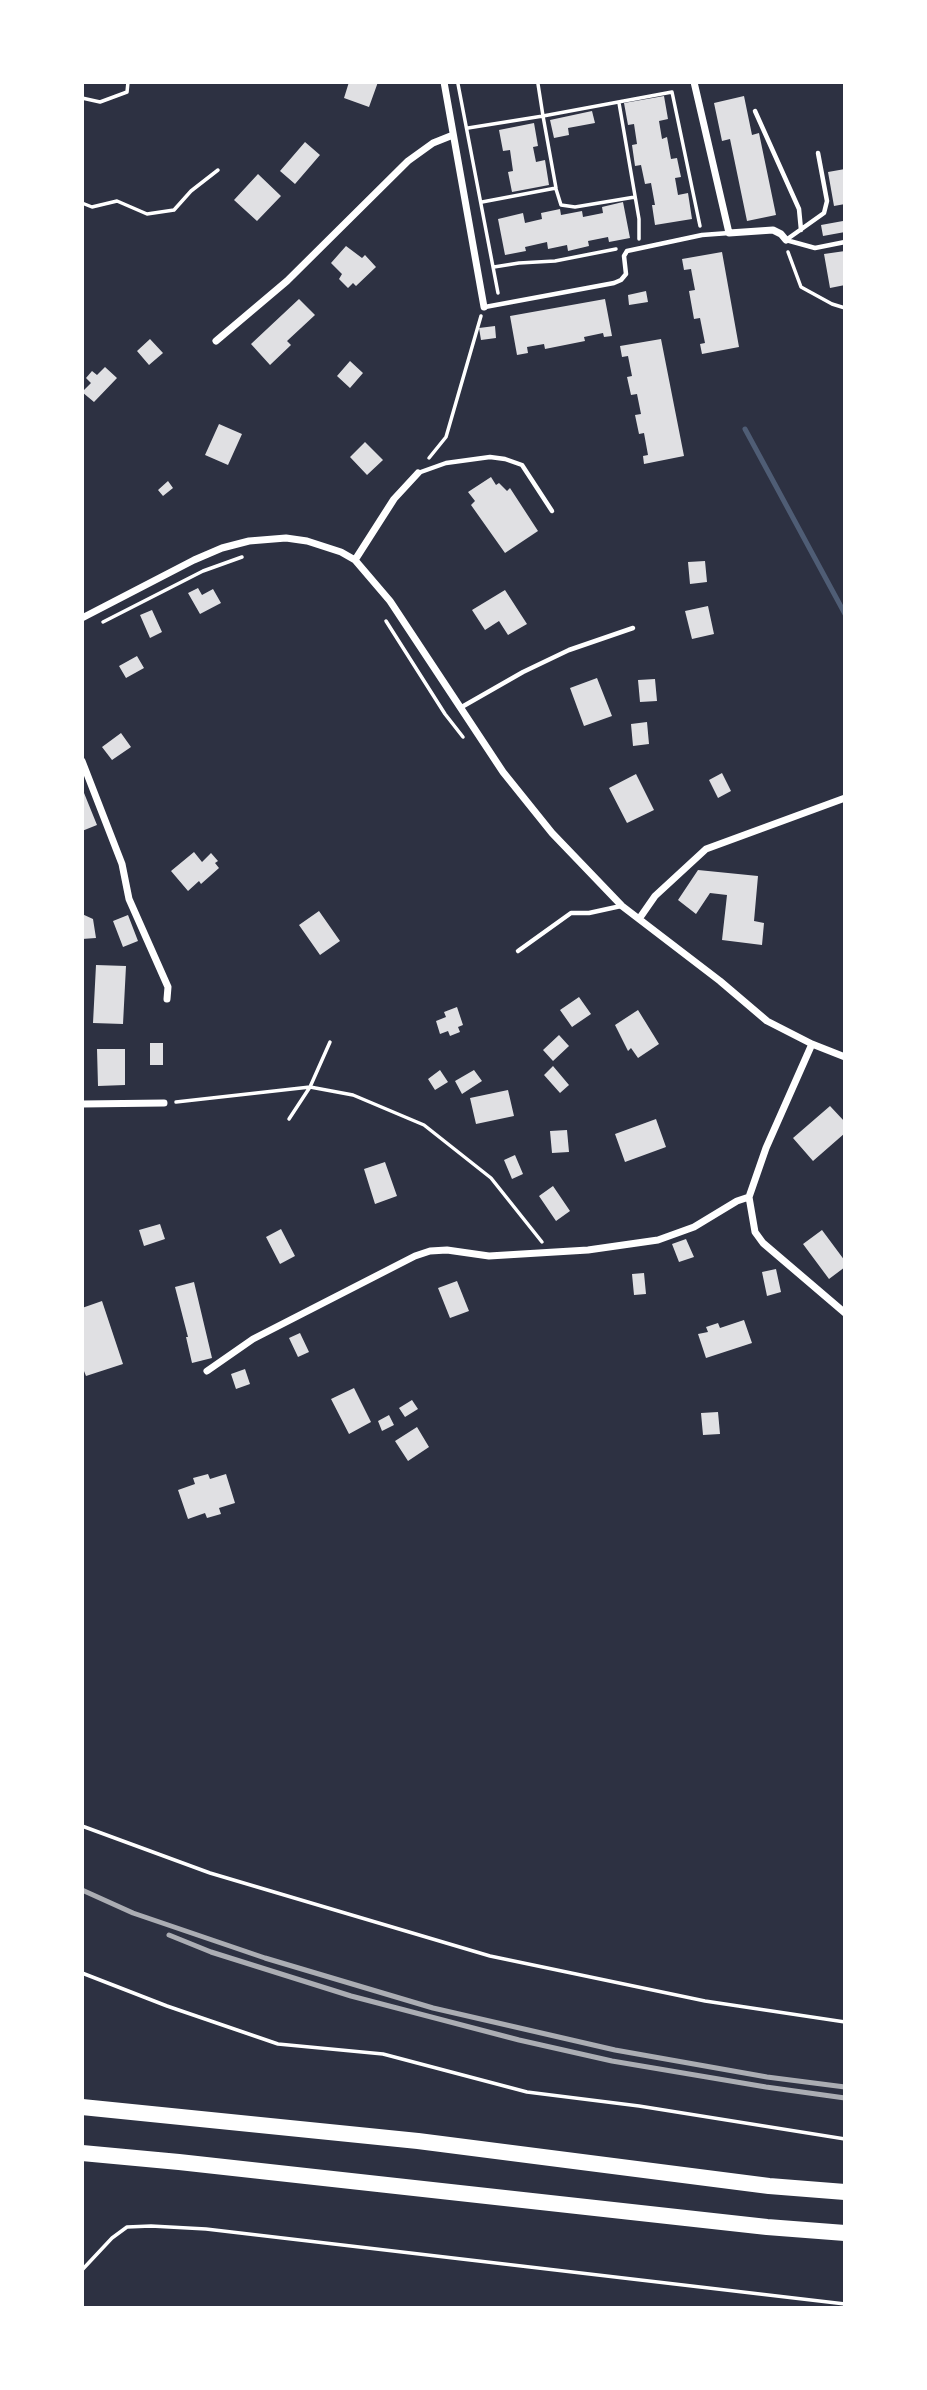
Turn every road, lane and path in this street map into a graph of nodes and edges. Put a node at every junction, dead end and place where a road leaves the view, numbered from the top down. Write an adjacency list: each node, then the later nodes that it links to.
1 (128, 82): 6 (path)
2 (444, 82): 11 (street)
3 (458, 82): 10 (path)
4 (694, 82): 19 (street)
5 (538, 84): 9 (path)
6 (82, 98)
7 (619, 103): 9 (path); 15 (path); 20 (path)
8 (755, 111): 18 (lane)
9 (543, 116): 10 (path); 14 (path)
10 (468, 128): 17 (path)
11 (453, 135): 27 (street); 29 (street)
12 (818, 153): 18 (lane)
13 (218, 170): 16 (path)
14 (556, 188): 15 (path); 17 (path)
15 (635, 197): 23 (path)
16 (82, 202)
17 (482, 202): 25 (path)
18 (801, 230): 21 (lane)
19 (729, 233): 20 (lane); 21 (street)
20 (702, 235): 23 (lane)
21 (786, 240): 22 (lane); 28 (path)
22 (845, 242)
23 (639, 248): 24 (lane)
24 (632, 249): 25 (path); 26 (lane)
25 (494, 267): 26 (path)
26 (500, 304): 27 (lane)
27 (484, 307): 30 (path)
28 (845, 308)
29 (216, 341)
30 (418, 473): 31 (lane); 33 (street)
31 (552, 510)
32 (246, 555): 36 (path)
33 (355, 560): 35 (street); 38 (street)
34 (381, 612): 39 (path)
35 (82, 618)
36 (102, 623)
37 (633, 628): 38 (lane)
38 (459, 708): 42 (street)
39 (470, 745)
40 (82, 761): 45 (street)
41 (845, 798): 43 (street)
42 (622, 906): 43 (street); 44 (lane)
43 (639, 919): 47 (street)
44 (518, 951)
45 (167, 999)
46 (330, 1042): 49 (path)
47 (812, 1044): 48 (street); 53 (street)
48 (845, 1057)
49 (310, 1087): 50 (path); 52 (path); 54 (path)
50 (164, 1103): 51 (street)
51 (82, 1104)
52 (289, 1119)
53 (749, 1198): 54 (street); 55 (street)
54 (551, 1252): 56 (street)
55 (845, 1313)
56 (207, 1371)
57 (82, 1826): 59 (path)
58 (82, 1973): 61 (path)
59 (845, 2022)
60 (82, 2107): 63 (highway)
61 (845, 2139)
62 (82, 2153): 64 (highway)
63 (845, 2192)
64 (845, 2233)
65 (82, 2270): 66 (path)
66 (845, 2304)

